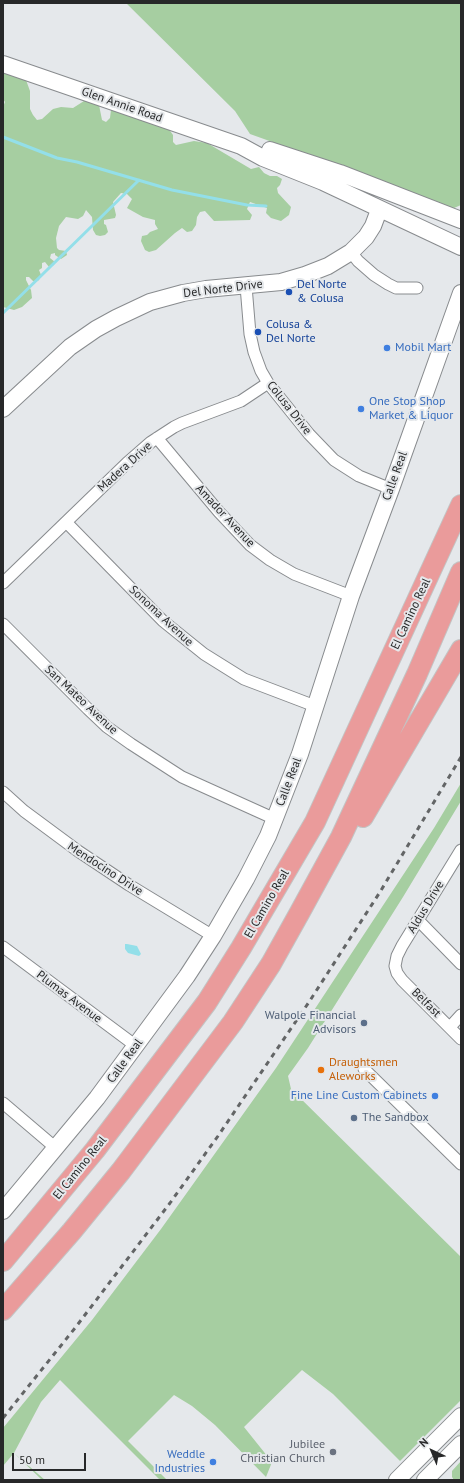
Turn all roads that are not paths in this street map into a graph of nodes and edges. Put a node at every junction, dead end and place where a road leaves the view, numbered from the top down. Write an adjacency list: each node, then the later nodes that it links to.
1 (3, 64): 2 (street, Glen Annie Road)
2 (241, 146): 3 (street, Glen Annie Road); 4 (street, Glen Annie Road)
3 (379, 210): 5 (street, Glen Annie Road); 6 (street, Del Norte Drive)
4 (461, 220)
5 (461, 247)
6 (351, 252): 7 (street, Del Norte Drive); 8 (street)
7 (246, 286): 10 (street, Colusa Drive); 11 (street, Del Norte Drive)
8 (417, 288)
9 (461, 294): 13 (street, Calle Real)
10 (268, 383): 12 (street, Madera Drive); 13 (street, Colusa Drive)
11 (3, 410)
12 (157, 438): 15 (street, Madera Drive); 18 (street, Amador Avenue)
13 (391, 489): 18 (street, Calle Real)
14 (461, 505): 40 (highway, El Camino Real)
15 (66, 522): 17 (street, Madera Drive); 21 (street, Sonoma Avenue)
16 (461, 572): 25 (highway)
17 (3, 583)
18 (351, 596): 21 (street, Calle Real)
19 (3, 624): 23 (street, San Mateo Avenue)
20 (461, 650): 25 (highway)
21 (315, 706): 23 (street, Calle Real)
22 (3, 792): 27 (street, Mendocino Drive)
23 (275, 819): 27 (street, Calle Real)
24 (460, 854): 26 (street, Aldus Drive)
25 (300, 912): 41 (highway)
26 (418, 920): 29 (street); 30 (street, Aldus Drive)
27 (214, 936): 34 (street, Calle Real)
28 (3, 947): 34 (street, Plumas Avenue)
29 (461, 964)
30 (395, 966): 32 (street, Belfast)
31 (461, 1015): 32 (street)
32 (450, 1027): 33 (street, Belfast)
33 (461, 1039)
34 (136, 1046): 37 (street, Calle Real)
35 (364, 1068): 38 (street)
36 (3, 1102): 37 (street)
37 (56, 1148): 39 (street, Calle Real)
38 (461, 1164)
39 (3, 1212)
40 (3, 1261)
41 (3, 1310)
42 (461, 1416): 44 (street)
43 (461, 1444): 45 (street)
44 (414, 1464): 45 (street); 46 (street)
45 (427, 1479)
46 (397, 1480)

